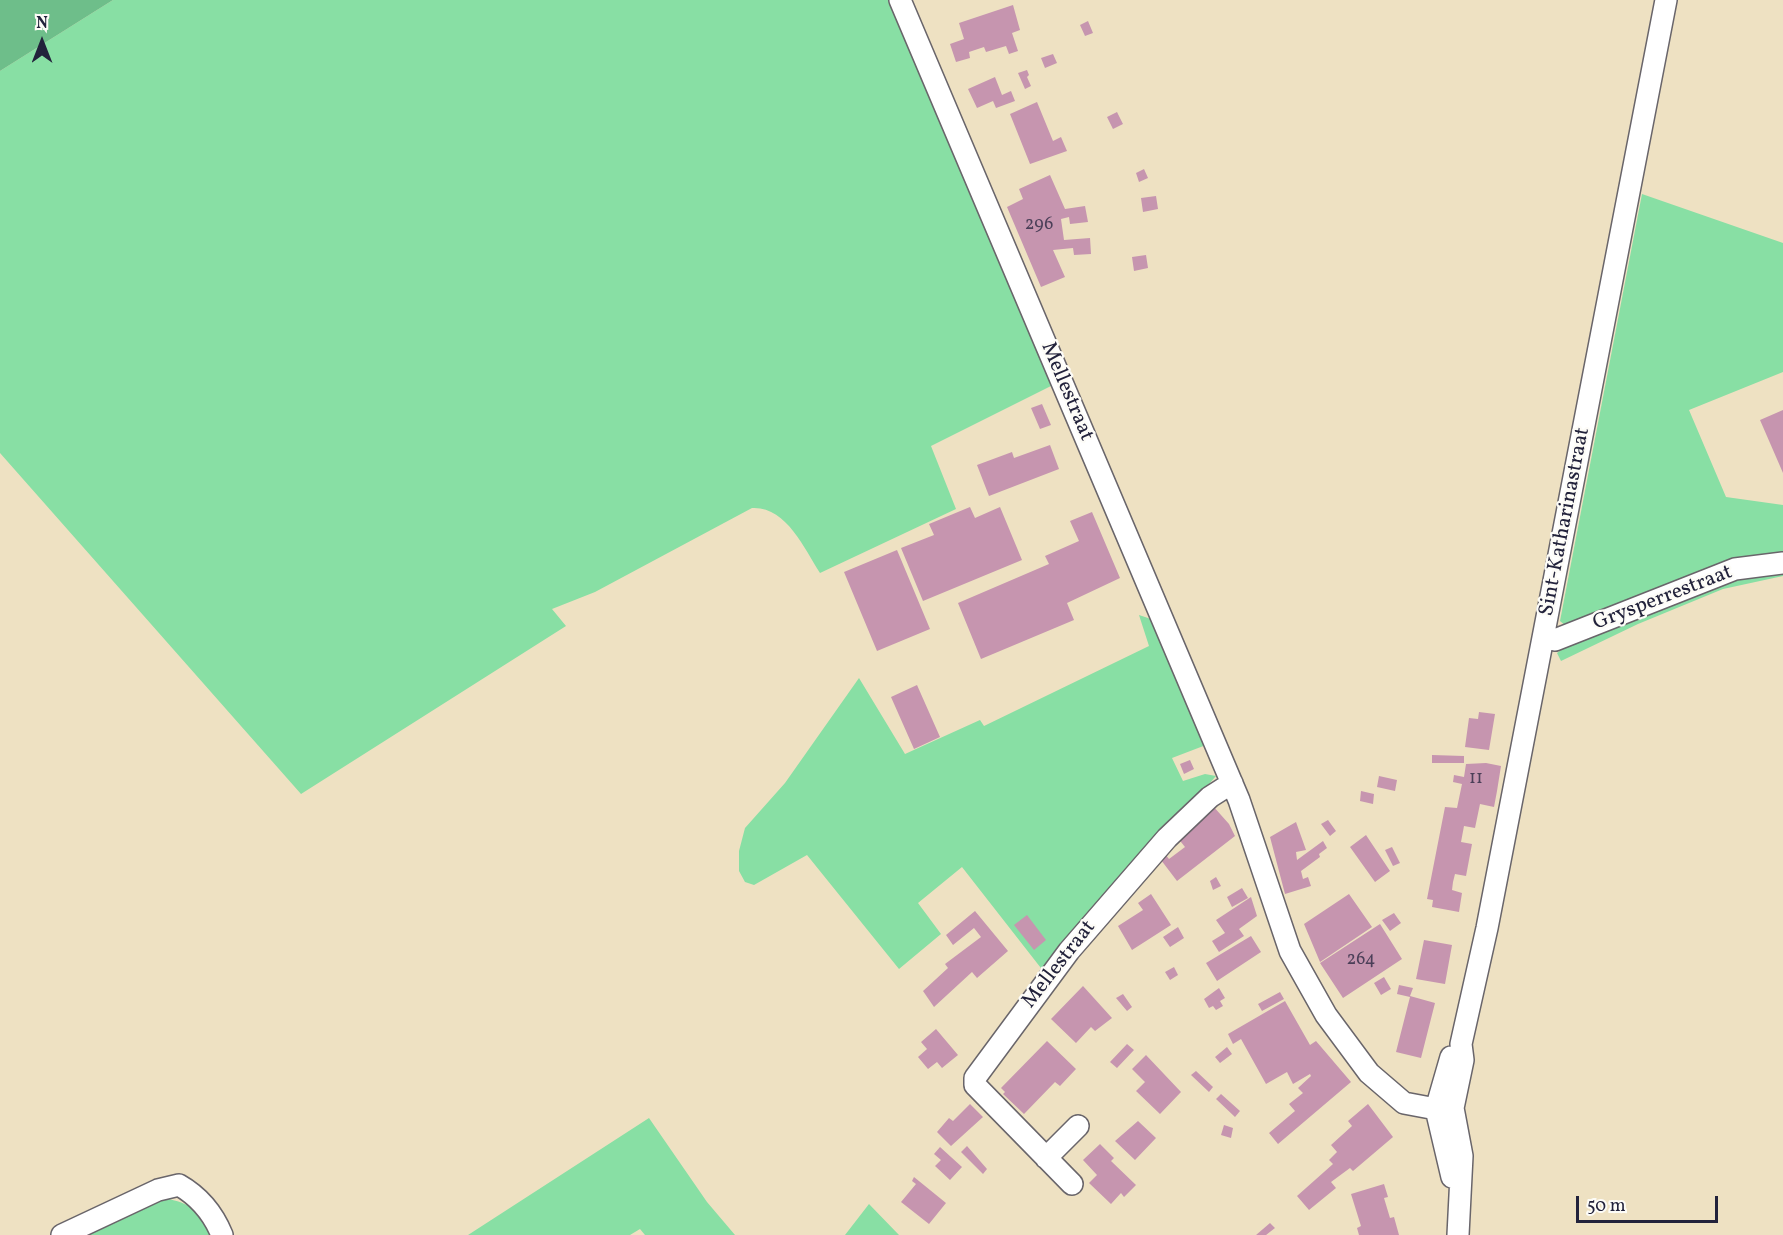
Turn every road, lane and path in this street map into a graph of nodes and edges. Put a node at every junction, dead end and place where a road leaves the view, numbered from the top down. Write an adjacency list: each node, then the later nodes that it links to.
1 (900, 0): 5 (street, Mellestraat)
2 (1666, 0): 4 (street, Sint-Katharinastraat)
3 (1783, 562): 4 (street, Grysperrestraat)
4 (1544, 638): 6 (street, Sint-Katharinastraat)
5 (1232, 783): 6 (street, Mellestraat); 8 (street, Mellestraat)
6 (1444, 1108): 12 (street)
7 (1078, 1126): 8 (street)
8 (1046, 1158): 9 (street, Mellestraat)
9 (1072, 1184)
10 (62, 1235): 11 (street)
11 (222, 1235)
12 (1458, 1235)

